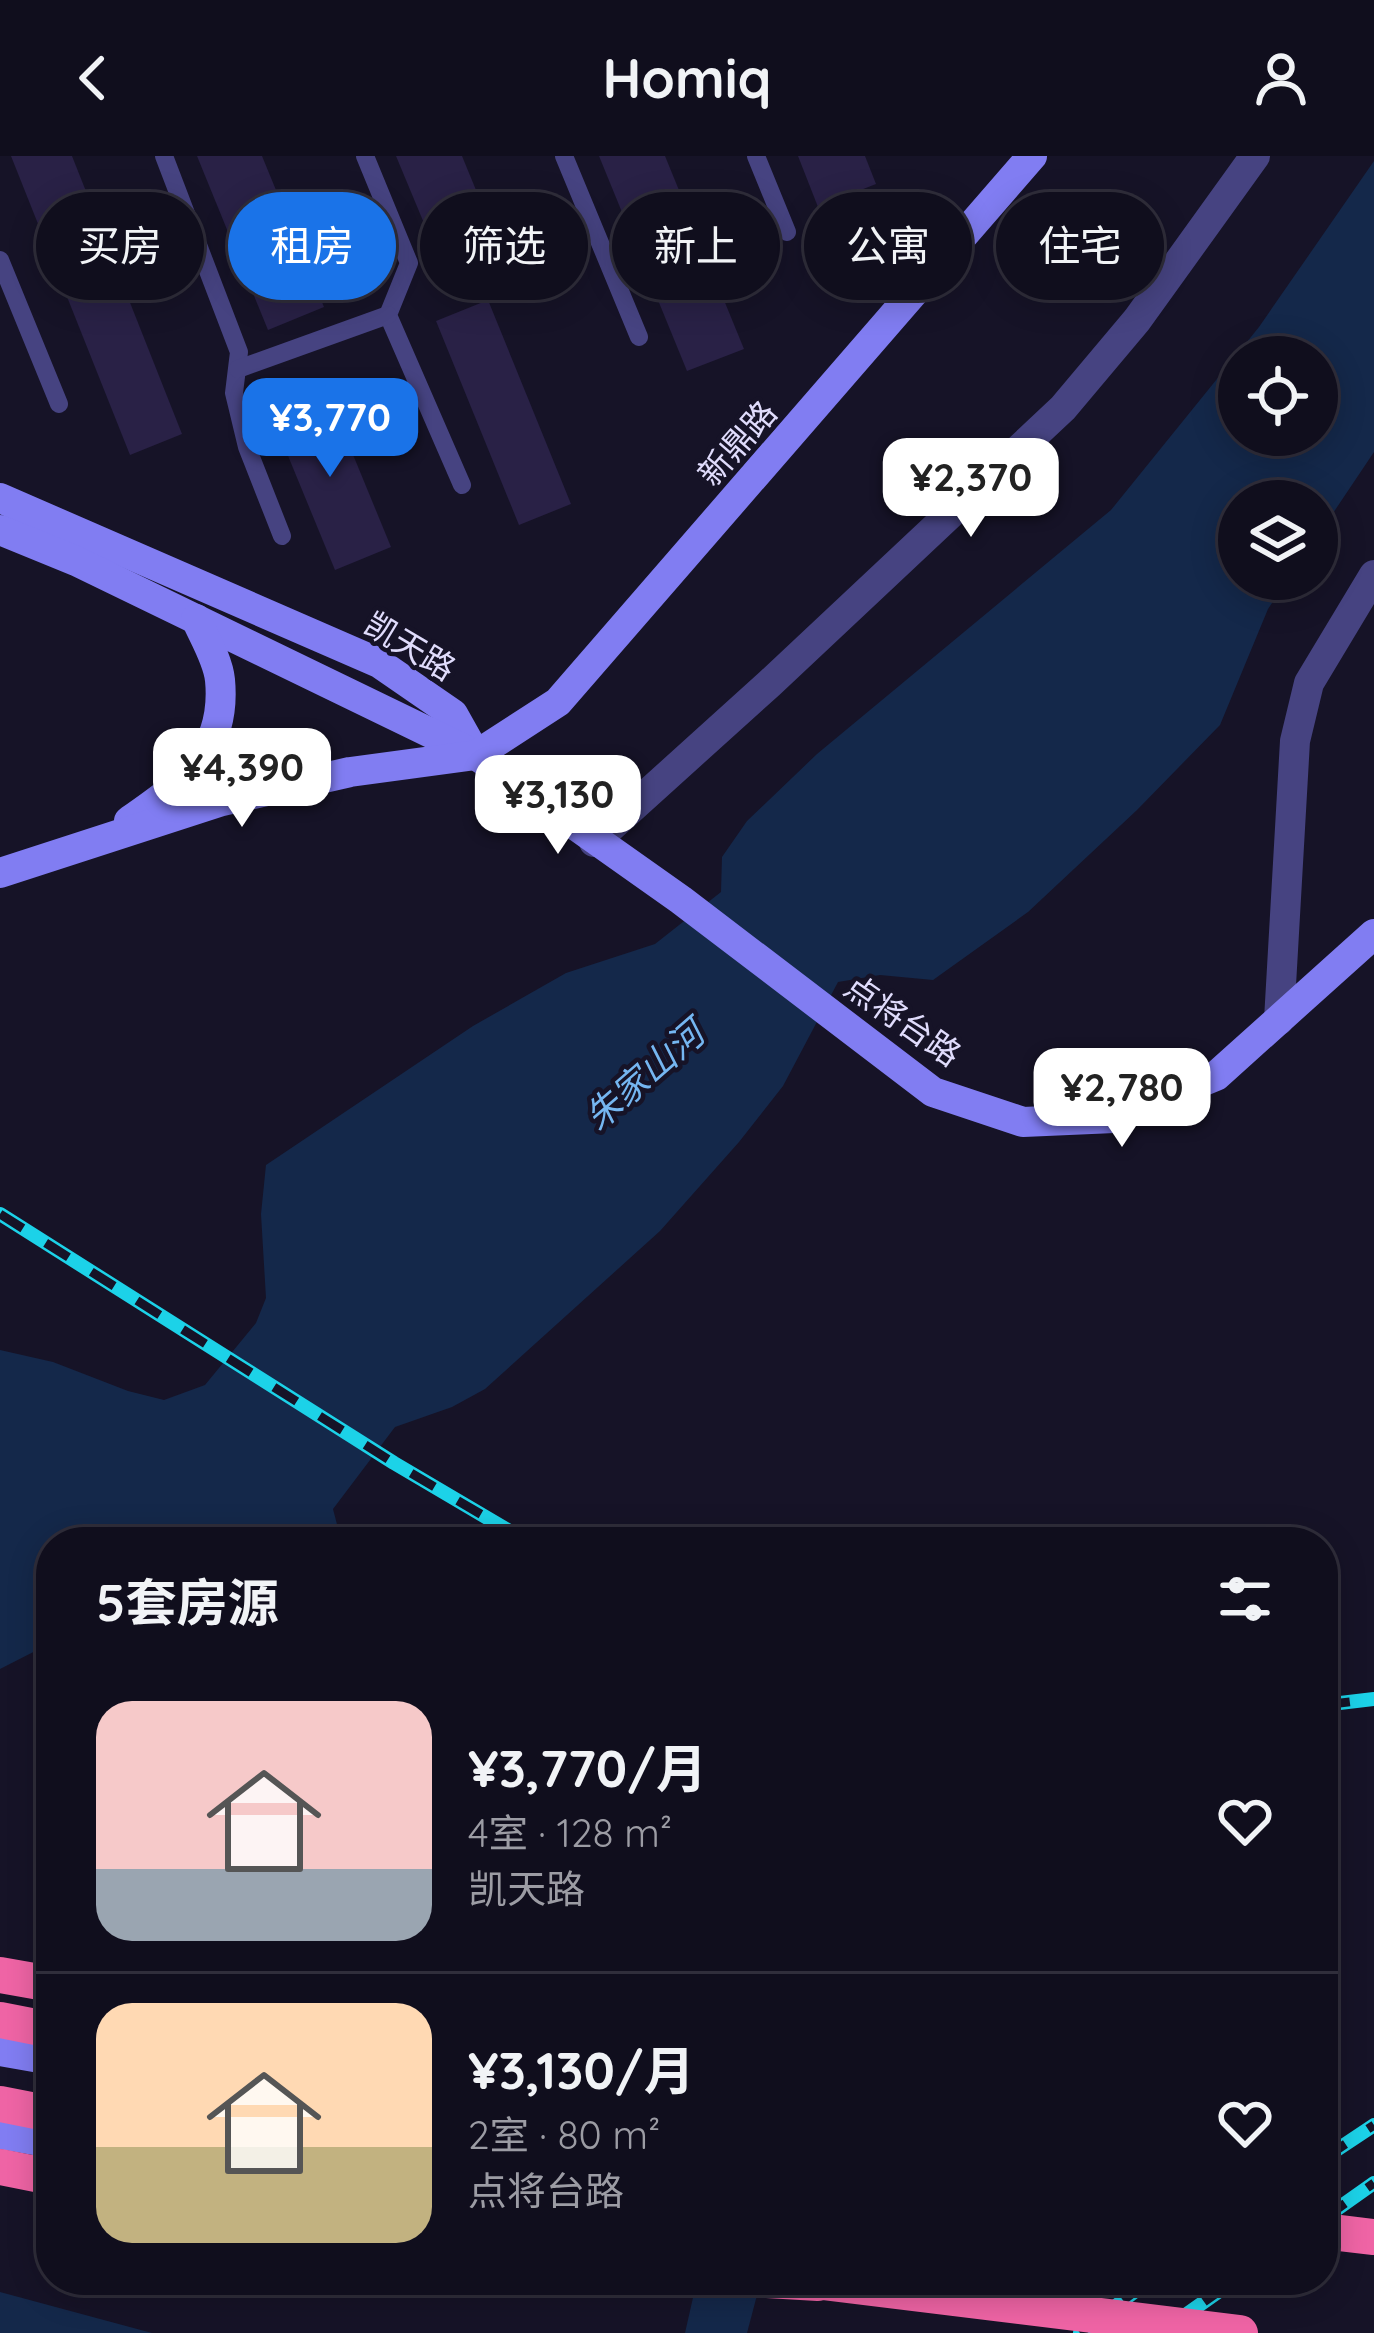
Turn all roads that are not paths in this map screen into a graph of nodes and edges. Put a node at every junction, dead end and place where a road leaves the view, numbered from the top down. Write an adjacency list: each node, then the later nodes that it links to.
1 (164, 156): 11 (lane)
2 (364, 156): 9 (lane)
3 (564, 156): 10 (lane)
4 (756, 156): 7 (lane)
5 (1031, 156): 19 (street, 新鼎路)
6 (1255, 156): 21 (street)
7 (787, 232)
8 (0, 260): 12 (lane)
9 (388, 315): 11 (lane); 13 (lane)
10 (639, 337)
11 (238, 369): 16 (lane)
12 (58, 404)
13 (462, 485)
14 (0, 498): 19 (street, 凯天路)
15 (0, 530): 18 (street, 凯天路)
16 (281, 536)
17 (1374, 575): 24 (street)
18 (196, 619): 19 (street, 凯天路); 20 (street)
19 (476, 755): 20 (street); 21 (street, 点将台路)
20 (106, 837): 22 (street)
21 (594, 842): 24 (street, 点将台路)
22 (0, 874)
23 (1374, 934): 24 (street, 点将台路)
24 (1279, 1021)
25 (0, 1975): 26 (highway)
26 (36, 1981)
27 (0, 2020): 28 (highway)
28 (36, 2027)
29 (0, 2051): 30 (street)
30 (36, 2057)
31 (0, 2104): 32 (highway)
32 (36, 2111)
33 (0, 2134): 34 (street)
34 (36, 2141)
35 (0, 2167): 36 (highway)
36 (36, 2173)
37 (921, 2295): 38 (highway, bridge)
38 (1240, 2333)

